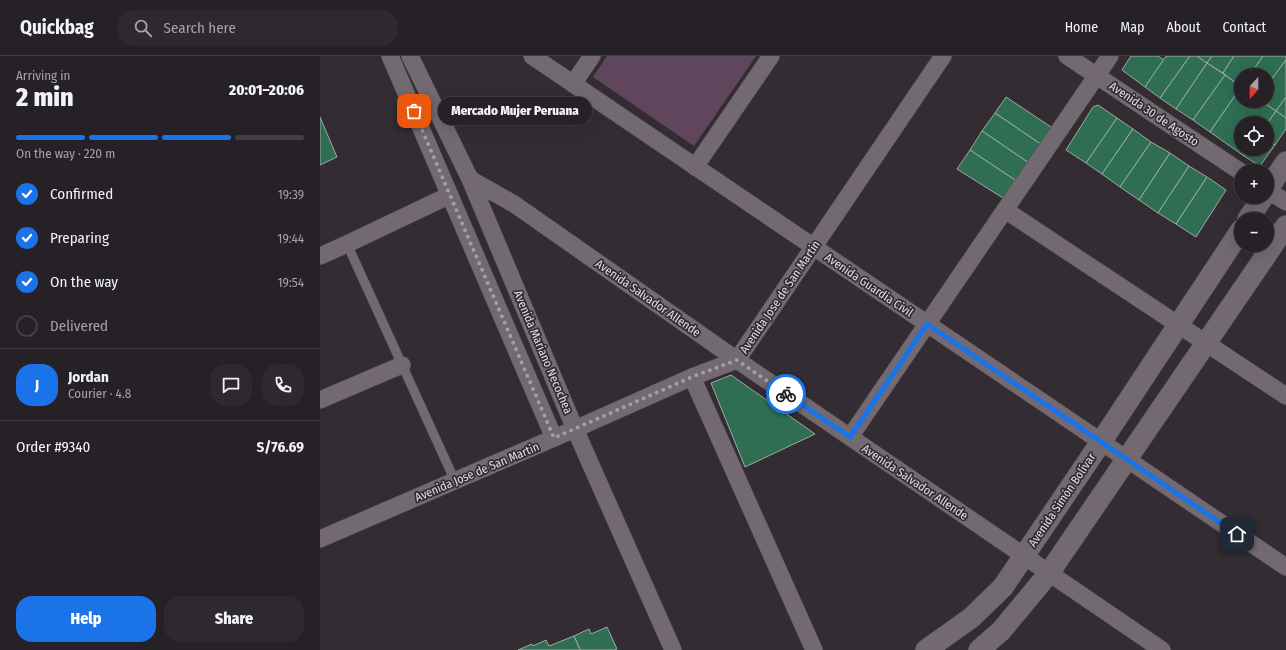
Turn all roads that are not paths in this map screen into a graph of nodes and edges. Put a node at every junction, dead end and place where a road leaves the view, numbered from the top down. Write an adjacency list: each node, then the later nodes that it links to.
1 (390, 56): 17 (street, Avenida Mariano Necochea)
2 (532, 56): 10 (street, Avenida Guardia Civil)
3 (592, 56): 10 (street)
4 (771, 56): 12 (street)
5 (943, 56): 23 (street, Avenida Jose de San Martin)
6 (1067, 56): 9 (street, Avenida 30 de Agosto)
7 (1110, 56): 9 (street)
8 (412, 57): 14 (street, Avenida Mariano Necochea)
9 (1097, 76): 13 (street, Avenida 30 de Agosto); 19 (street)
10 (573, 84): 12 (street, Avenida Guardia Civil)
11 (1286, 162): 15 (street)
12 (695, 167): 23 (street, Avenida Guardia Civil)
13 (1234, 167)
14 (470, 179): 28 (street, Avenida Salvador Allende); 33 (street, Avenida Mariano Necochea)
15 (1274, 180)
16 (1274, 194): 18 (street)
17 (450, 195): 22 (street); 35 (street, Avenida Mariano Necochea)
18 (1286, 202)
19 (1005, 210): 25 (street); 26 (street)
20 (1286, 226): 27 (street)
21 (1234, 241): 26 (street, Avenida Simón Bolívar)
22 (347, 244): 24 (street); 29 (lane)
23 (813, 247): 25 (street, Avenida Guardia Civil); 28 (street, Avenida Jose de San Martin)
24 (320, 256)
25 (927, 324): 34 (street); 36 (street, Avenida Guardia Civil)
26 (1178, 325): 27 (street); 36 (street, Avenida Simón Bolívar)
27 (1206, 343): 31 (street); 37 (street)
28 (737, 360): 30 (street, Avenida Jose de San Martin); 34 (street, Avenida Salvador Allende)
29 (402, 364): 32 (street); 38 (lane)
30 (692, 377): 33 (street, Avenida Jose de San Martin); 44 (street)
31 (1286, 396)
32 (320, 400)
33 (576, 429): 35 (street, Avenida Jose de San Martin); 43 (street, Avenida Mariano Necochea)
34 (850, 437): 40 (street, Avenida Salvador Allende)
35 (554, 438): 38 (street, Avenida Jose de San Martin)
36 (1101, 442): 37 (street, Avenida Guardia Civil); 40 (street, Avenida Simón Bolívar)
37 (1127, 459): 41 (street, Avenida Guardia Civil); 42 (street)
38 (456, 481): 39 (street, Avenida Jose de San Martin)
39 (320, 539)
40 (1024, 556): 42 (street, Avenida Salvador Allende); 45 (street, Avenida Simón Bolívar)
41 (1286, 568)
42 (1049, 573): 46 (street); 47 (street, Avenida Salvador Allende)
43 (673, 650)
44 (814, 650)
45 (926, 650)
46 (979, 650)
47 (1162, 650)

